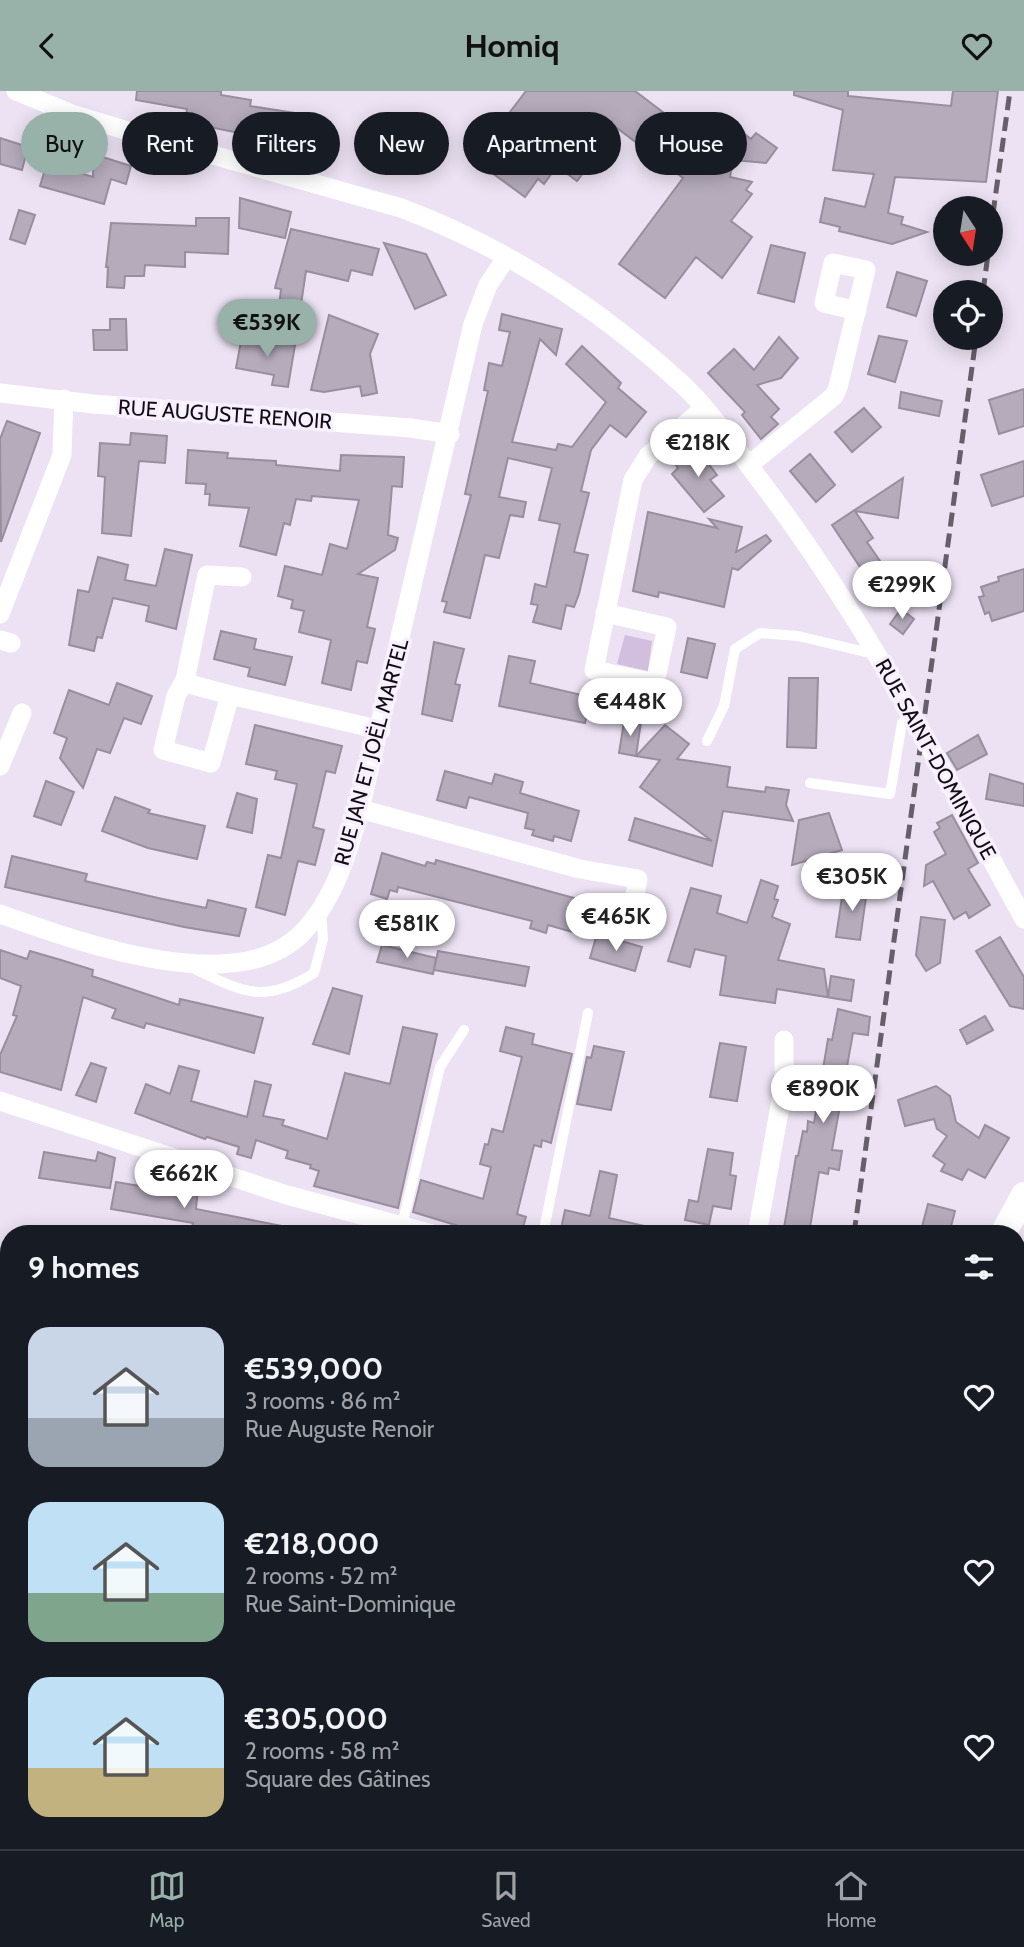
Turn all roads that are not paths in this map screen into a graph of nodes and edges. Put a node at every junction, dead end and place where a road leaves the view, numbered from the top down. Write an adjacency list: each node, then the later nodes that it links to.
1 (16, 91): 2 (street, RUE SAINT-DOMINIQUE)
2 (506, 258): 6 (street, RUE SAINT-DOMINIQUE); 7 (street, RUE JAN ET JOËL MARTEL)
3 (857, 311): 8 (street)
4 (0, 393): 5 (street, RUE AUGUSTE RENOIR)
5 (64, 399): 7 (street, RUE AUGUSTE RENOIR); 11 (street)
6 (703, 409): 8 (street, RUE SAINT-DOMINIQUE); 10 (street)
7 (450, 434): 17 (street, RUE JAN ET JOËL MARTEL)
8 (749, 465): 12 (street, RUE SAINT-DOMINIQUE)
9 (242, 577): 13 (street)
10 (605, 613)
11 (0, 614)
12 (878, 655): 16 (street, RUE SAINT-DOMINIQUE); 18 (lane)
13 (186, 680): 14 (street); 14 (street)
14 (230, 695): 17 (street)
15 (22, 713): 19 (street)
16 (912, 714): 20 (lane); 25 (street, RUE SAINT-DOMINIQUE)
17 (381, 730): 21 (street, RUE JAN ET JOËL MARTEL)
18 (707, 741)
19 (0, 766)
20 (810, 783)
21 (360, 809): 22 (street); 23 (street, RUE JAN ET JOËL MARTEL)
22 (633, 905)
23 (320, 911): 26 (street, RUE JAN ET JOËL MARTEL); 26 (lane)
24 (0, 914): 26 (street, RUE JAN ET JOËL MARTEL)
25 (1023, 915)
26 (180, 961)
27 (587, 1013): 33 (lane)
28 (464, 1030): 32 (lane)
29 (784, 1041): 34 (street)
30 (0, 1101): 32 (street)
31 (1024, 1195): 35 (main road)
32 (402, 1225)
33 (545, 1225)
34 (759, 1225)
35 (1008, 1225)

